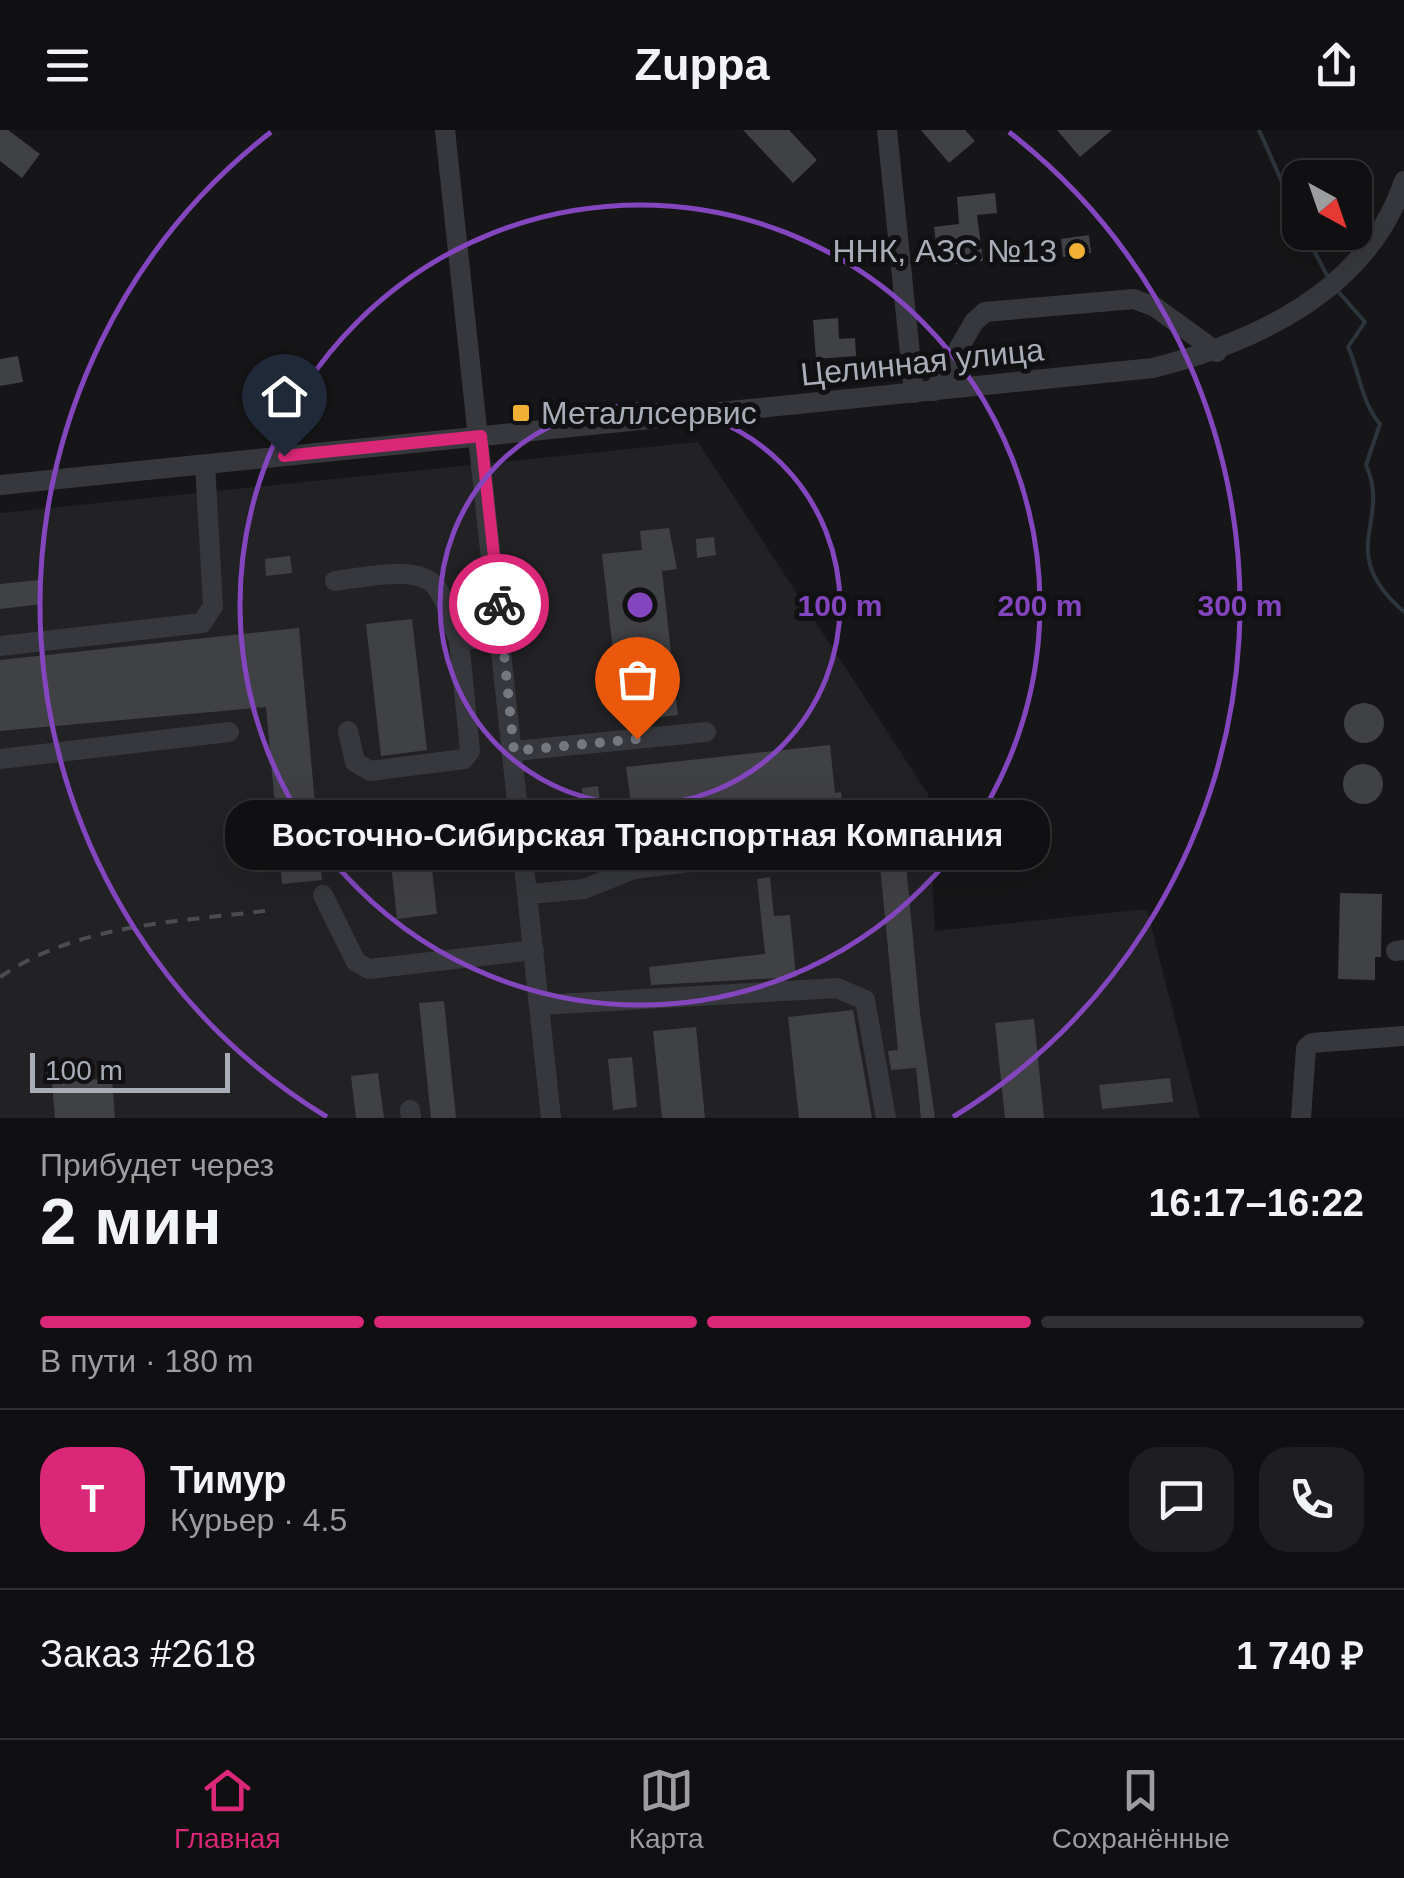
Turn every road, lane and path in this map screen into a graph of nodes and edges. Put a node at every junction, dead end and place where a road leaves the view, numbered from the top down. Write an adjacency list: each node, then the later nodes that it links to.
1 (445, 130): 6 (street)
2 (887, 130): 5 (street)
3 (1404, 182): 4 (street, Целинная улица)
4 (1217, 352): 5 (street, Целинная улица); 5 (street)
5 (924, 392): 6 (street, Целинная улица)
6 (481, 436): 7 (street, Целинная улица); 10 (street)
7 (205, 464): 8 (street, Целинная улица); 12 (street)
8 (0, 485)
9 (335, 581): 11 (street)
10 (502, 636): 11 (street); 16 (street)
11 (459, 640): 13 (street)
12 (0, 646)
13 (348, 731)
14 (229, 732): 17 (street)
15 (706, 732): 16 (street)
16 (514, 751): 20 (street)
17 (0, 758)
18 (821, 845): 20 (street)
19 (324, 894): 21 (street)
20 (529, 894): 21 (street)
21 (534, 950): 22 (street)
22 (540, 1005): 24 (street); 25 (street)
23 (1404, 1036): 26 (street)
24 (552, 1118)
25 (886, 1118)
26 (1302, 1118)

